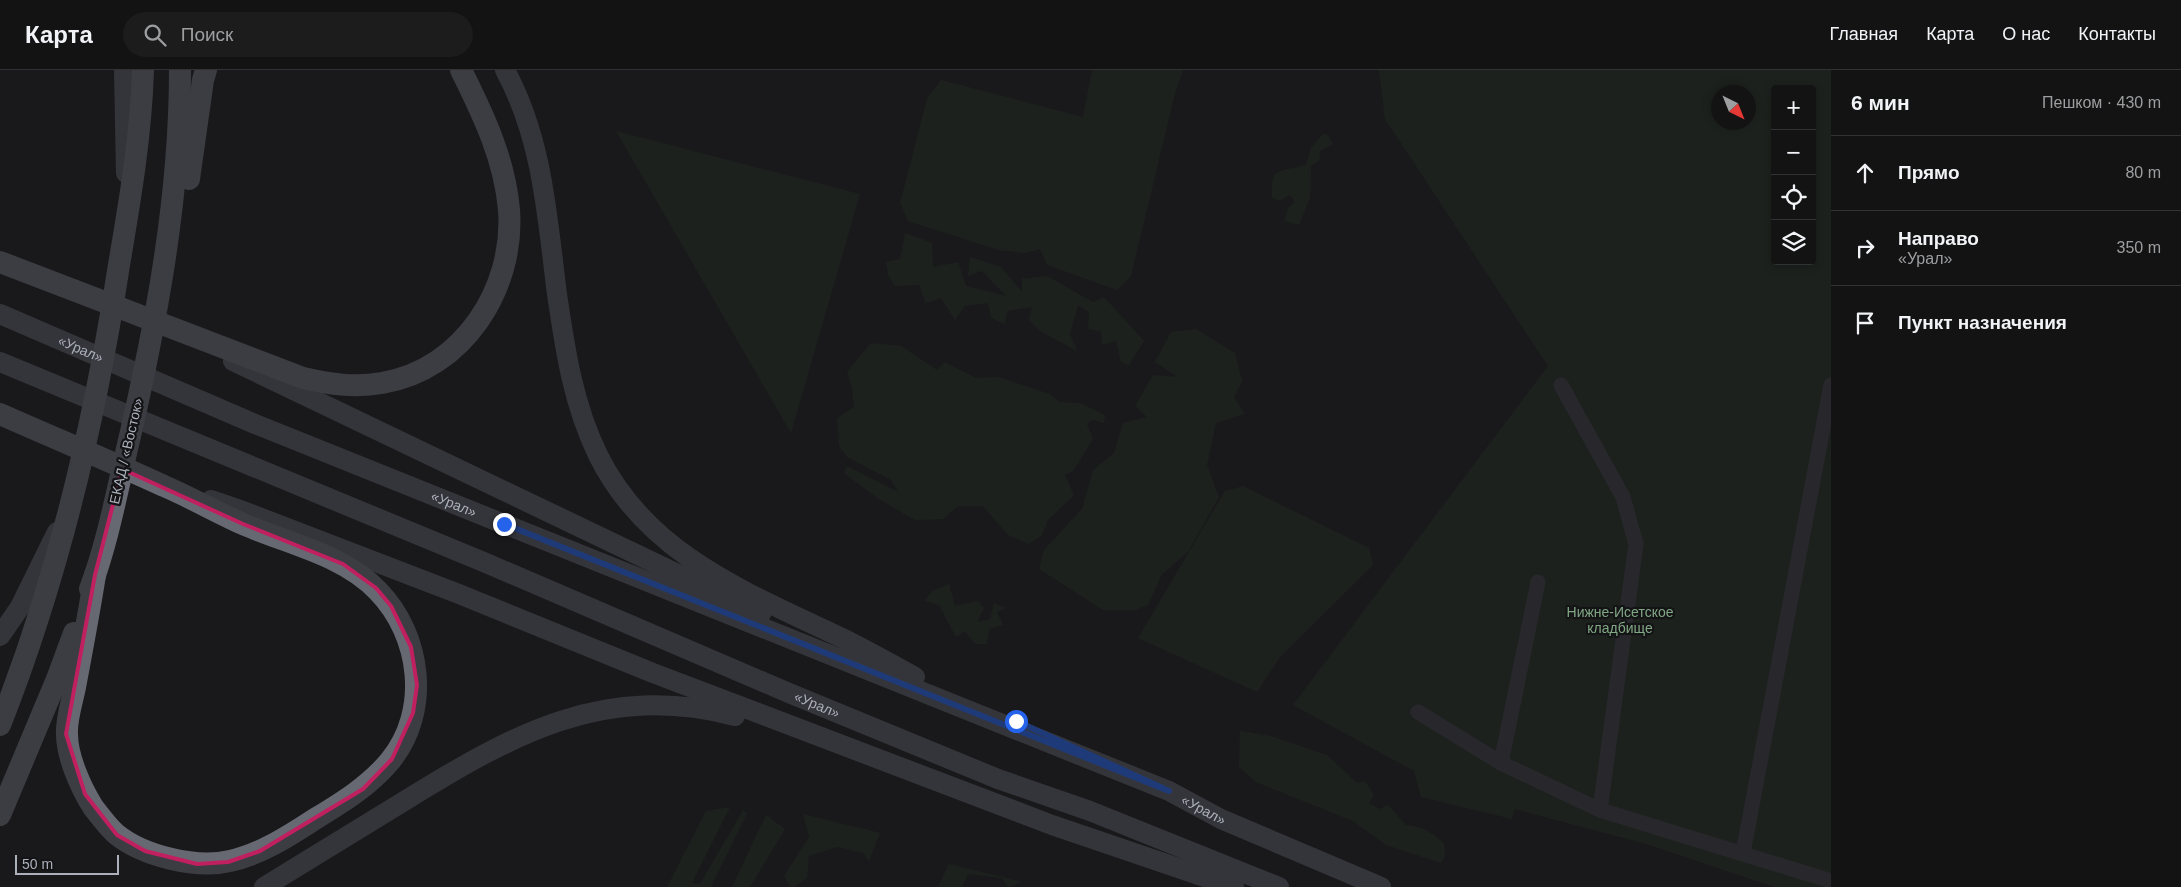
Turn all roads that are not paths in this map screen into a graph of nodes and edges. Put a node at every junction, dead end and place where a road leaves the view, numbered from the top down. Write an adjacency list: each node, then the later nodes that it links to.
1 (124, 70): 7 (main road)
2 (143, 70): 7 (highway)
3 (180, 70): 9 (highway, ЕКАД / «Восток»)
4 (206, 70): 9 (highway)
5 (462, 70): 11 (highway)
6 (505, 70): 23 (main road)
7 (127, 221): 19 (highway)
8 (0, 262): 11 (highway)
9 (164, 265): 20 (highway, ЕКАД / «Восток»)
10 (0, 314): 28 (main road, «Урал»)
11 (143, 318): 23 (main road)
12 (0, 362): 35 (main road, «Урал»)
13 (1561, 385): 29 (lane)
14 (1831, 386): 31 (lane)
15 (0, 414): 17 (highway)
16 (0, 426): 17 (main road)
17 (108, 463): 18 (highway)
18 (164, 486): 20 (highway); 26 (main road)
19 (68, 508): 22 (main road); 25 (highway)
20 (98, 567): 30 (highway, ЕКАД / «Восток»)
21 (1538, 582): 27 (lane)
22 (0, 636)
23 (935, 688): 28 (main road)
24 (1418, 712): 27 (lane)
25 (0, 725)
26 (807, 731): 33 (main road); 34 (main road)
27 (1501, 763): 29 (lane)
28 (1169, 791): 36 (main road, «Урал»)
29 (1600, 810): 31 (lane)
30 (0, 815)
31 (1743, 853): 32 (lane)
32 (1831, 881)
33 (264, 887)
34 (1234, 887)
35 (1279, 887)
36 (1382, 887)

